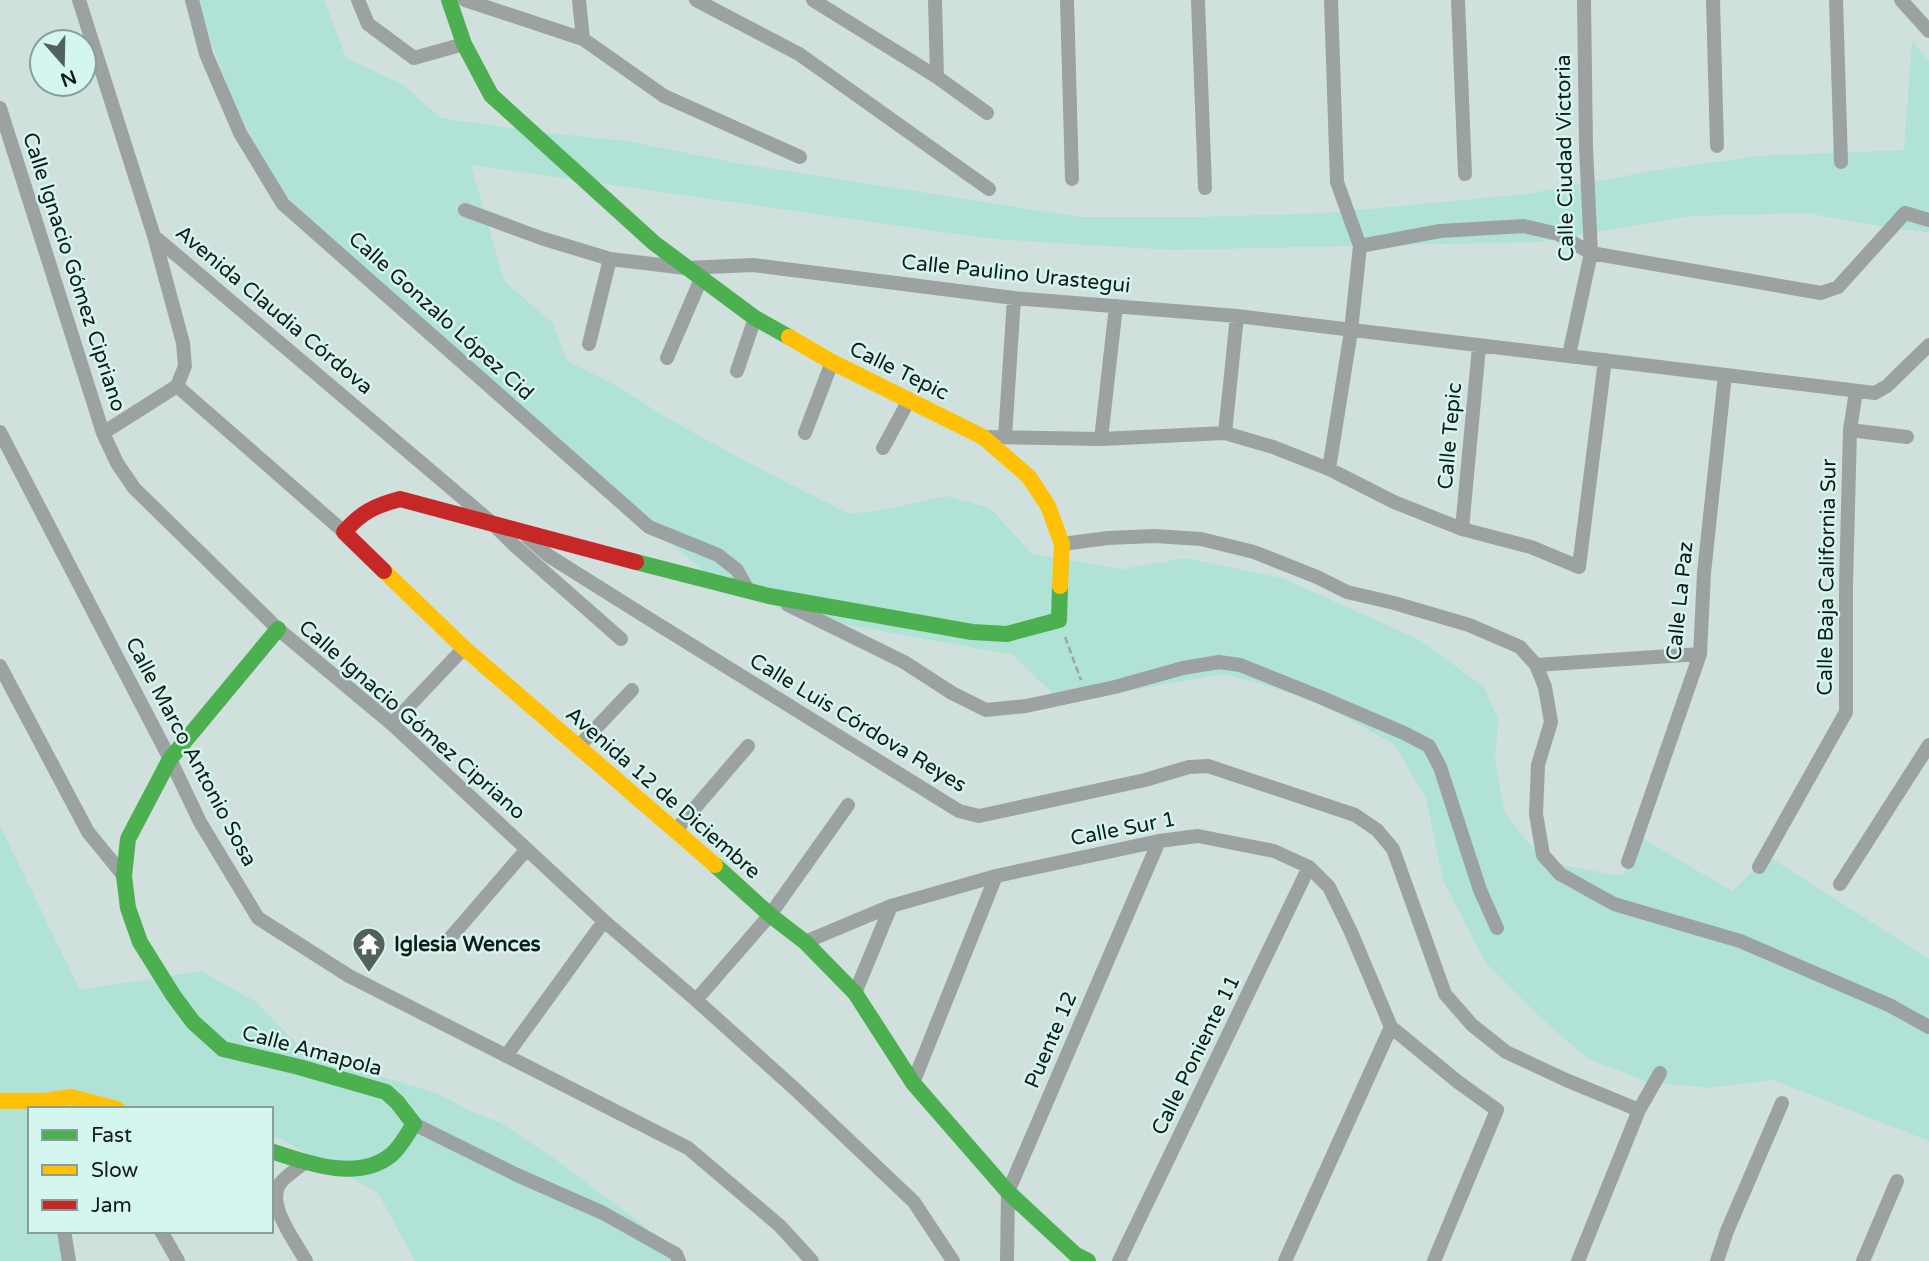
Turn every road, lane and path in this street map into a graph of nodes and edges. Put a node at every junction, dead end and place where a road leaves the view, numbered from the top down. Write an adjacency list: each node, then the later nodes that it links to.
1 (79, 0): 34 (street, Avenida Claudia Córdova)
2 (192, 0): 73 (street, Calle Gonzalo López Cid)
3 (358, 0): 20 (street)
4 (449, 0): 20 (street, Calle Tepic)
5 (465, 0): 19 (street)
6 (579, 0): 19 (street)
7 (696, 0): 31 (street)
8 (934, 0): 21 (street)
9 (1067, 0): 29 (street)
10 (1198, 0): 30 (street)
11 (1331, 0): 35 (street)
12 (1458, 0): 28 (street)
13 (1584, 0): 36 (street, Calle Ciudad Victoria)
14 (1713, 0): 25 (street)
15 (1836, 0): 27 (street)
16 (1900, 0): 18 (street)
17 (817, 1): 21 (street)
18 (1929, 31)
19 (583, 39): 26 (street)
20 (464, 44): 38 (street, Calle Tepic)
21 (937, 77): 23 (street)
22 (0, 108): 24 (street, Calle Ignacio Gómez Cipriano)
23 (987, 113)
24 (4, 135): 59 (street, Calle Ignacio Gómez Cipriano)
25 (1717, 146)
26 (800, 157)
27 (1841, 162)
28 (1465, 174)
29 (1072, 179)
30 (1205, 188)
31 (989, 189)
32 (466, 211): 37 (street, Calle Paulino Urastegui)
33 (1929, 220): 36 (street)
34 (154, 236): 54 (street); 68 (street, Avenida Claudia Córdova)
35 (1360, 246): 36 (street); 44 (street)
36 (1591, 253): 48 (street, Calle Ciudad Victoria)
37 (610, 259): 38 (street, Calle Paulino Urastegui); 45 (street)
38 (687, 268): 39 (street, Calle Tepic); 40 (street, Calle Paulino Urastegui)
39 (701, 279): 43 (street, Calle Tepic); 49 (street)
40 (1014, 298): 41 (street, Calle Paulino Urastegui); 63 (street)
41 (1116, 306): 42 (street, Calle Paulino Urastegui); 65 (street)
42 (1237, 316): 44 (street, Calle Paulino Urastegui); 61 (street)
43 (755, 318): 51 (street, Calle Tepic); 52 (street)
44 (1351, 331): 47 (street, Calle Paulino Urastegui); 67 (street)
45 (589, 344)
46 (1929, 345): 55 (street, Calle Paulino Urastegui)
47 (1479, 346): 48 (street, Calle Paulino Urastegui); 69 (street, Calle Tepic)
48 (1569, 355): 50 (street, Calle Paulino Urastegui)
49 (667, 358)
50 (1605, 360): 53 (street, Calle Paulino Urastegui); 69 (street, Calle Tepic)
51 (832, 362): 56 (street, Calle Tepic); 60 (street)
52 (737, 371)
53 (1725, 375): 55 (street, Calle Paulino Urastegui); 79 (street, Calle La Paz)
54 (177, 386): 59 (street); 70 (street, Avenida 12 de Diciembre)
55 (1856, 391): 57 (street, Calle Baja California Sur)
56 (909, 400): 62 (street, Calle Tepic); 66 (street)
57 (1850, 430): 64 (street); 95 (street, Calle Baja California Sur)
58 (0, 432): 88 (street, Calle Marco Antonio Sosa)
59 (103, 433): 76 (street, Calle Ignacio Gómez Cipriano)
60 (805, 433)
61 (1225, 433): 65 (street, Calle Tepic); 67 (street, Calle Tepic)
62 (983, 437): 63 (street, Calle Tepic); 72 (street)
63 (1005, 437): 65 (street, Calle Tepic)
64 (1907, 437)
65 (1101, 439)
66 (883, 448)
67 (1329, 469): 69 (street, Calle Tepic)
68 (491, 522): 70 (street); 71 (street)
69 (1462, 529)
70 (344, 532): 78 (street, Avenida 12 de Diciembre)
71 (517, 538): 73 (street); 77 (street); 116 (street, Calle Luis Córdova Reyes)
72 (1061, 552): 75 (street); 80 (street)
73 (748, 590): 74 (street)
74 (769, 596): 75 (street); 83 (street)
75 (1059, 612): 83 (path)
76 (278, 629): 84 (street, Calle Ignacio Gómez Cipriano); 88 (street, Calle Amapola)
77 (621, 639)
78 (464, 648): 84 (street); 87 (street, Avenida 12 de Diciembre)
79 (1700, 654): 80 (street); 93 (street, Calle La Paz)
80 (1536, 665): 108 (street)
81 (0, 666): 96 (street)
82 (632, 690): 87 (street)
83 (1086, 693): 102 (street)
84 (392, 724): 92 (street, Calle Ignacio Gómez Cipriano)
85 (1929, 745): 98 (street)
86 (748, 746): 90 (street)
87 (578, 747): 90 (street, Avenida 12 de Diciembre)
88 (170, 759): 96 (street, Calle Amapola); 109 (street, Calle Marco Antonio Sosa)
89 (848, 805): 100 (street)
90 (676, 830): 100 (street, Avenida 12 de Diciembre)
91 (1159, 841): 94 (street, Calle Sur 1); 97 (street, Calle Sur 1); 121 (street, Puente 12)
92 (527, 849): 101 (street, Calle Ignacio Gómez Cipriano); 104 (street)
93 (1628, 862)
94 (1310, 867): 107 (street, Calle Sur 1); 132 (street, Calle Poniente 11)
95 (1759, 867)
96 (124, 876): 117 (street, Calle Amapola)
97 (996, 876): 99 (street, Calle Sur 1); 111 (street)
98 (1840, 884)
99 (891, 906): 103 (street, Calle Sur 1); 105 (street)
100 (770, 915): 103 (street, Avenida 12 de Diciembre); 106 (street)
101 (604, 921): 106 (street, Calle Ignacio Gómez Cipriano); 109 (street)
102 (1497, 928)
103 (804, 942): 105 (street, Avenida 12 de Diciembre)
104 (444, 945)
105 (855, 993): 111 (street, Avenida 12 de Diciembre)
106 (696, 1000): 129 (street, Calle Ignacio Gómez Cipriano)
107 (1391, 1027): 133 (street); 134 (street, Calle Sur 1)
108 (1929, 1027)
109 (506, 1056): 128 (street, Calle Marco Antonio Sosa)
110 (1660, 1073): 116 (street)
111 (912, 1083): 121 (street, Avenida 12 de Diciembre)
112 (0, 1101): 113 (street)
113 (71, 1103): 115 (street)
114 (1782, 1103): 136 (street)
115 (90, 1105)
116 (1639, 1110): 135 (street)
117 (410, 1131): 119 (street); 127 (street, Calle Amapola)
118 (273, 1152): 119 (street)
119 (304, 1163): 126 (street)
120 (1897, 1181): 137 (street)
121 (1008, 1192): 130 (street, Puente 12); 131 (street, Avenida 12 de Diciembre)
122 (64, 1233): 124 (street)
123 (162, 1233): 125 (street)
124 (69, 1261)
125 (178, 1261)
126 (306, 1261)
127 (679, 1261)
128 (811, 1261)
129 (953, 1261)
130 (1007, 1261)
131 (1087, 1261)
132 (1119, 1261)
133 (1285, 1261)
134 (1434, 1261)
135 (1578, 1261)
136 (1717, 1261)
137 (1863, 1261)

